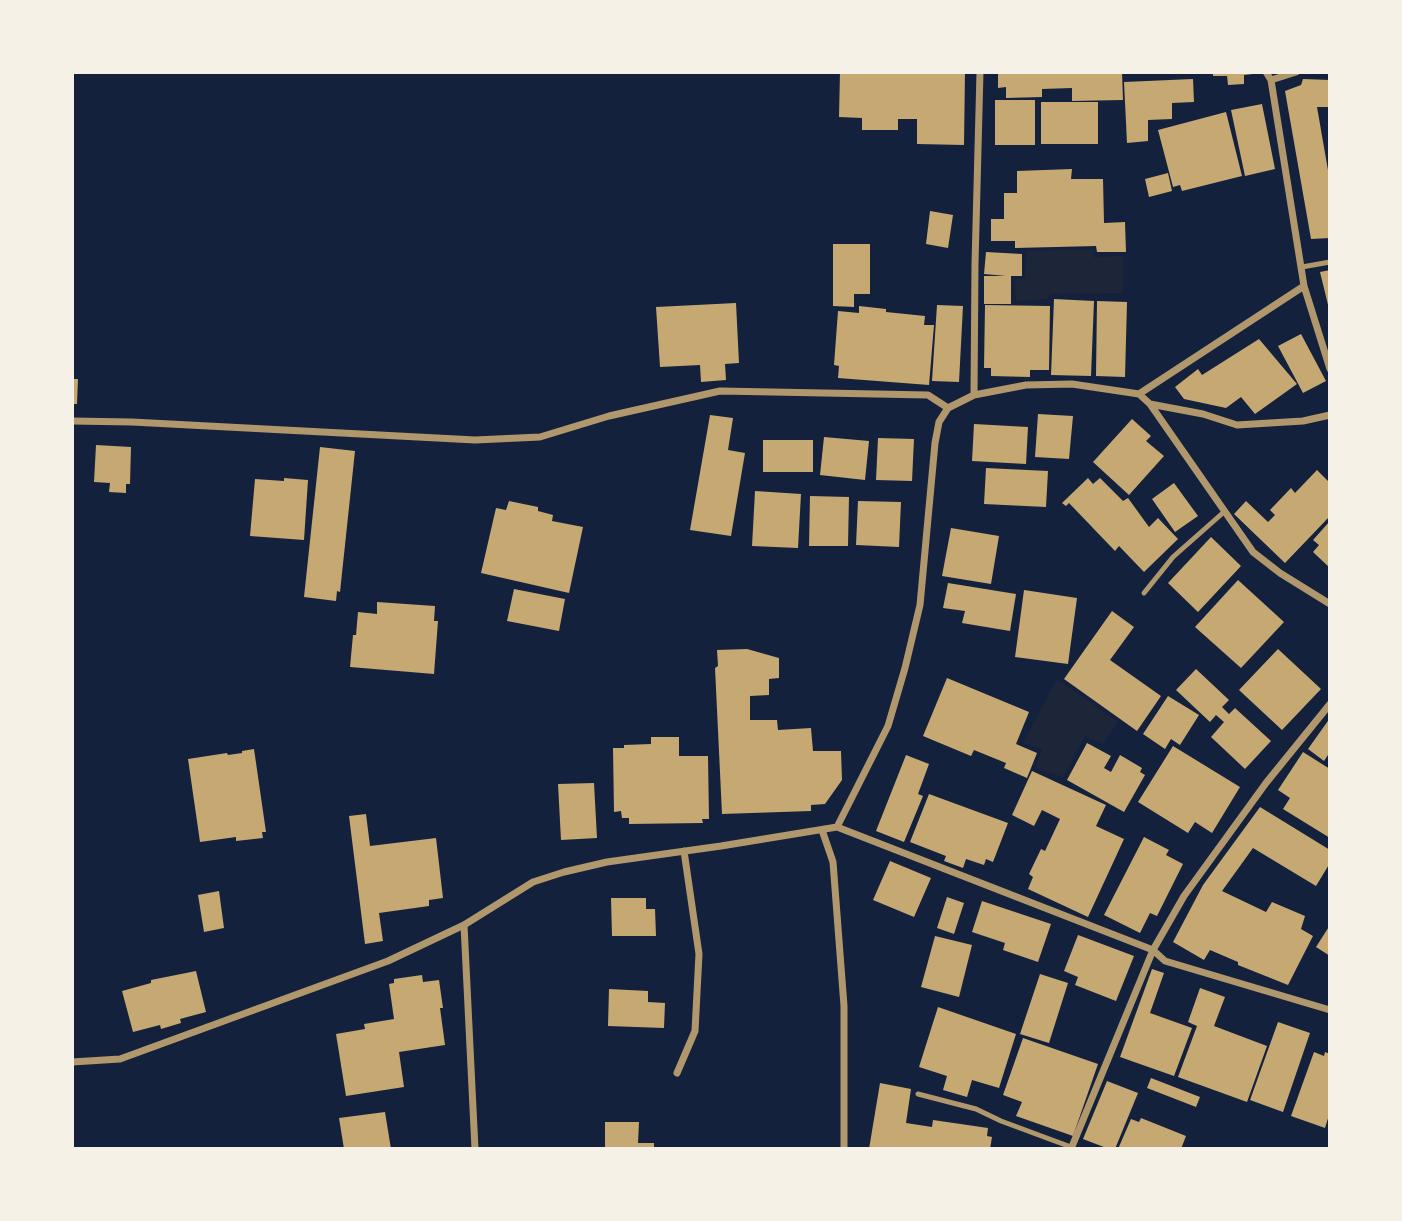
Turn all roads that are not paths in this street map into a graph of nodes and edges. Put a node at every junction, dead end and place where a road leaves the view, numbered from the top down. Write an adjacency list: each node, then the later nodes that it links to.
1 (980, 72): 9 (street)
2 (1296, 72): 3 (street)
3 (1269, 76): 5 (street)
4 (1330, 262): 5 (lane)
5 (1301, 267): 6 (street)
6 (1304, 286): 7 (street); 8 (street)
7 (1330, 369)
8 (1139, 394): 9 (street); 10 (street)
9 (974, 395): 11 (street)
10 (1150, 404): 12 (street); 14 (street)
11 (948, 408): 13 (street); 18 (street)
12 (1330, 415)
13 (72, 421)
14 (1225, 511): 15 (lane); 16 (street)
15 (1144, 593)
16 (1330, 604)
17 (1330, 704): 22 (street)
18 (837, 827): 19 (street); 22 (street)
19 (822, 830): 20 (street); 29 (street)
20 (684, 851): 21 (street); 25 (street)
21 (464, 925): 24 (street); 28 (street)
22 (1153, 950): 23 (street); 27 (street)
23 (1330, 1010)
24 (72, 1062)
25 (677, 1073)
26 (918, 1094): 27 (lane)
27 (1071, 1148)
28 (475, 1149)
29 (844, 1149)

